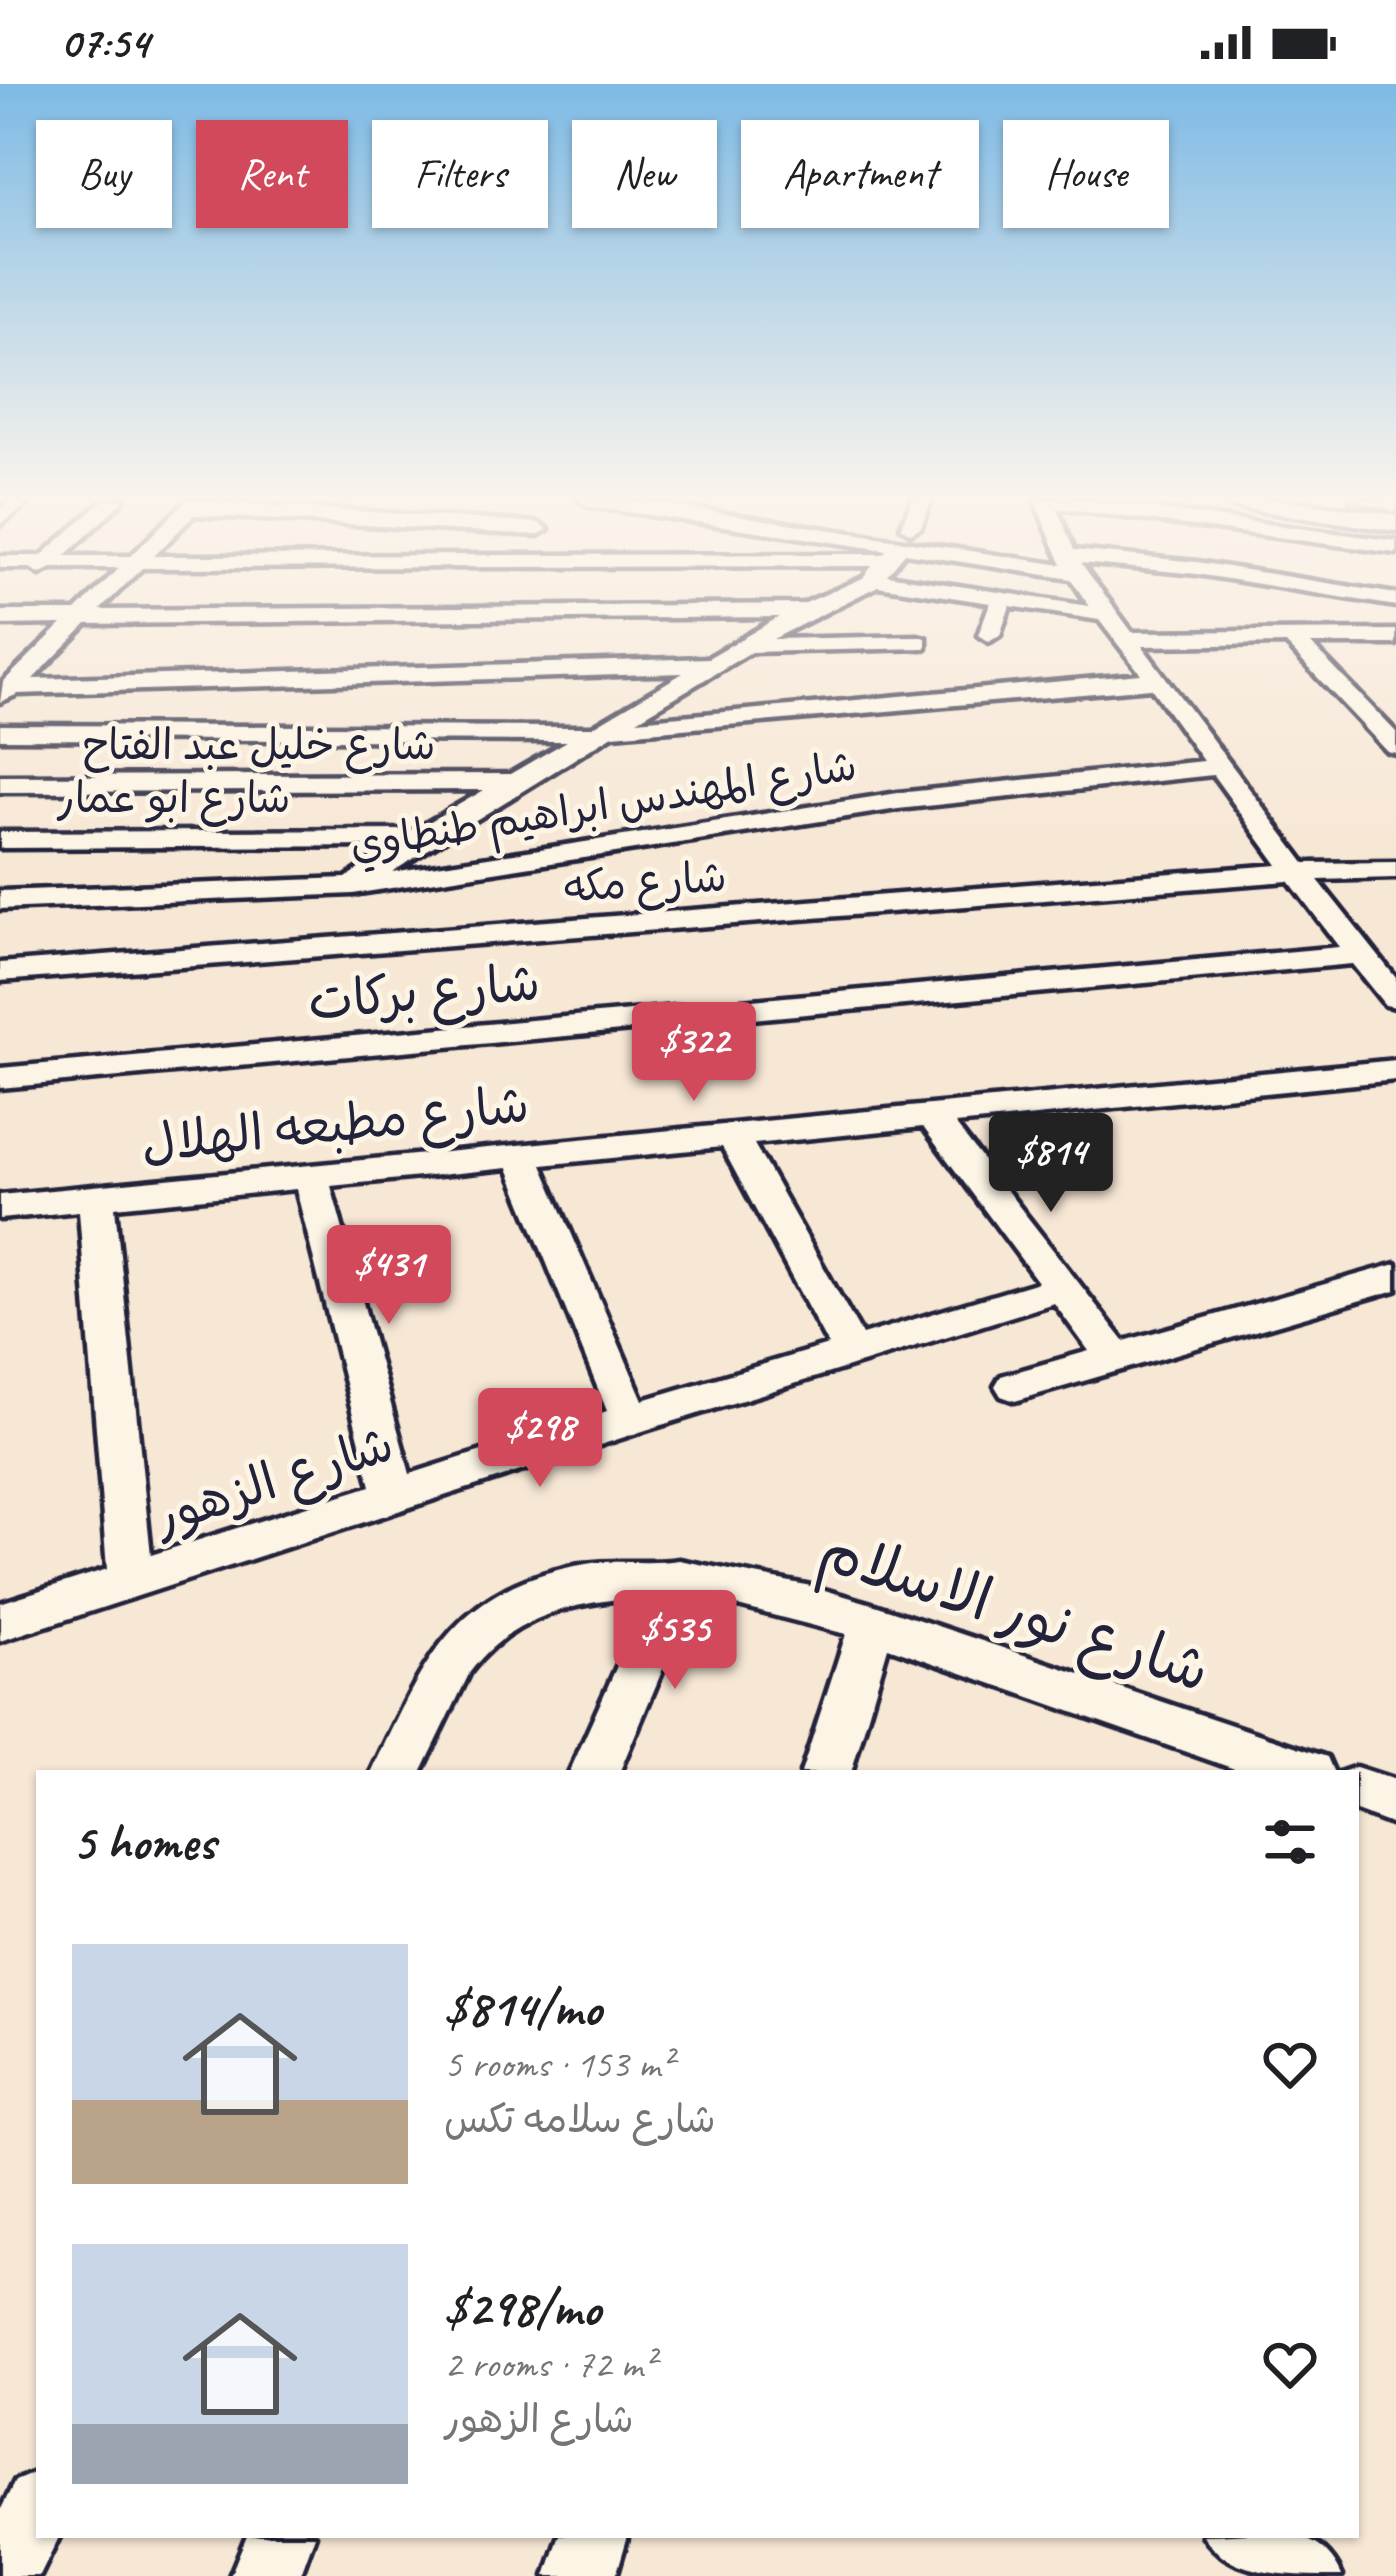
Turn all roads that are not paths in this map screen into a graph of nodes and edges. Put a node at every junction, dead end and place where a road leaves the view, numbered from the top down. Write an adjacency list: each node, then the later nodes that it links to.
1 (237, 616): 6 (street)
2 (796, 616): 12 (street)
3 (996, 616): 8 (street)
4 (1109, 616): 9 (street)
5 (0, 618): 6 (street)
6 (83, 618): 15 (street)
7 (1396, 633): 10 (street)
8 (989, 635)
9 (1124, 639): 10 (street); 14 (street)
10 (1294, 640): 18 (street)
11 (918, 644): 12 (street)
12 (747, 646): 13 (street)
13 (716, 664): 15 (street); 17 (street)
14 (1157, 680): 17 (street); 19 (street)
15 (6, 693)
16 (0, 732): 17 (street)
17 (605, 732): 20 (street)
18 (1396, 746)
19 (1218, 767): 22 (street, شارع المهندس ابراهيم طنطاوي); 27 (street)
20 (518, 782): 21 (street, شارع خليل عبد الفتاح); 23 (street)
21 (0, 784)
22 (830, 811): 25 (street); 28 (street, شارع المهندس ابراهيم طنطاوي)
23 (421, 838): 24 (street, شارع ابو عمار); 28 (street)
24 (0, 840)
25 (844, 841)
26 (1396, 870): 27 (street, شارع مكه)
27 (1296, 872): 30 (street); 31 (street, شارع مكه)
28 (353, 886): 29 (street, شارع المهندس ابراهيم طنطاوي)
29 (0, 900)
30 (1359, 954): 32 (street); 34 (street, شارع بركات)
31 (0, 972)
32 (1396, 998)
33 (1396, 1070): 35 (street, شارع مطبعه الهلال)
34 (0, 1078)
35 (932, 1116): 36 (street, شارع مطبعه الهلال); 42 (street)
36 (733, 1136): 37 (street, شارع مطبعه الهلال); 43 (street)
37 (521, 1156): 38 (street, شارع مطبعه الهلال); 46 (street)
38 (311, 1177): 39 (street, شارع مطبعه الهلال); 47 (street)
39 (96, 1197): 40 (street, شارع مطبعه الهلال); 49 (street)
40 (0, 1207)
41 (1396, 1276): 44 (street)
42 (1060, 1288): 43 (street, شارع الزهور); 44 (street)
43 (851, 1351): 46 (street, شارع الزهور)
44 (1115, 1357): 45 (street)
45 (1015, 1386)
46 (631, 1419): 47 (street, شارع الزهور)
47 (394, 1496): 49 (street, شارع الزهور)
48 (679, 1578): 51 (street, شارع نور الاسلام); 52 (street, شارع نور الاسلام); 53 (street)
49 (131, 1582): 50 (street, شارع الزهور)
50 (0, 1622)
51 (872, 1623): 54 (street); 55 (street, شارع نور الاسلام)
52 (399, 1770)
53 (595, 1770)
54 (827, 1770)
55 (1300, 1770)
56 (1359, 1790): 57 (street)
57 (1396, 1803)
58 (36, 2511): 62 (street)
59 (280, 2538): 63 (street)
60 (593, 2538): 64 (street)
61 (1242, 2538): 65 (street)
62 (4, 2576)
63 (265, 2576)
64 (581, 2576)
65 (1307, 2576)

